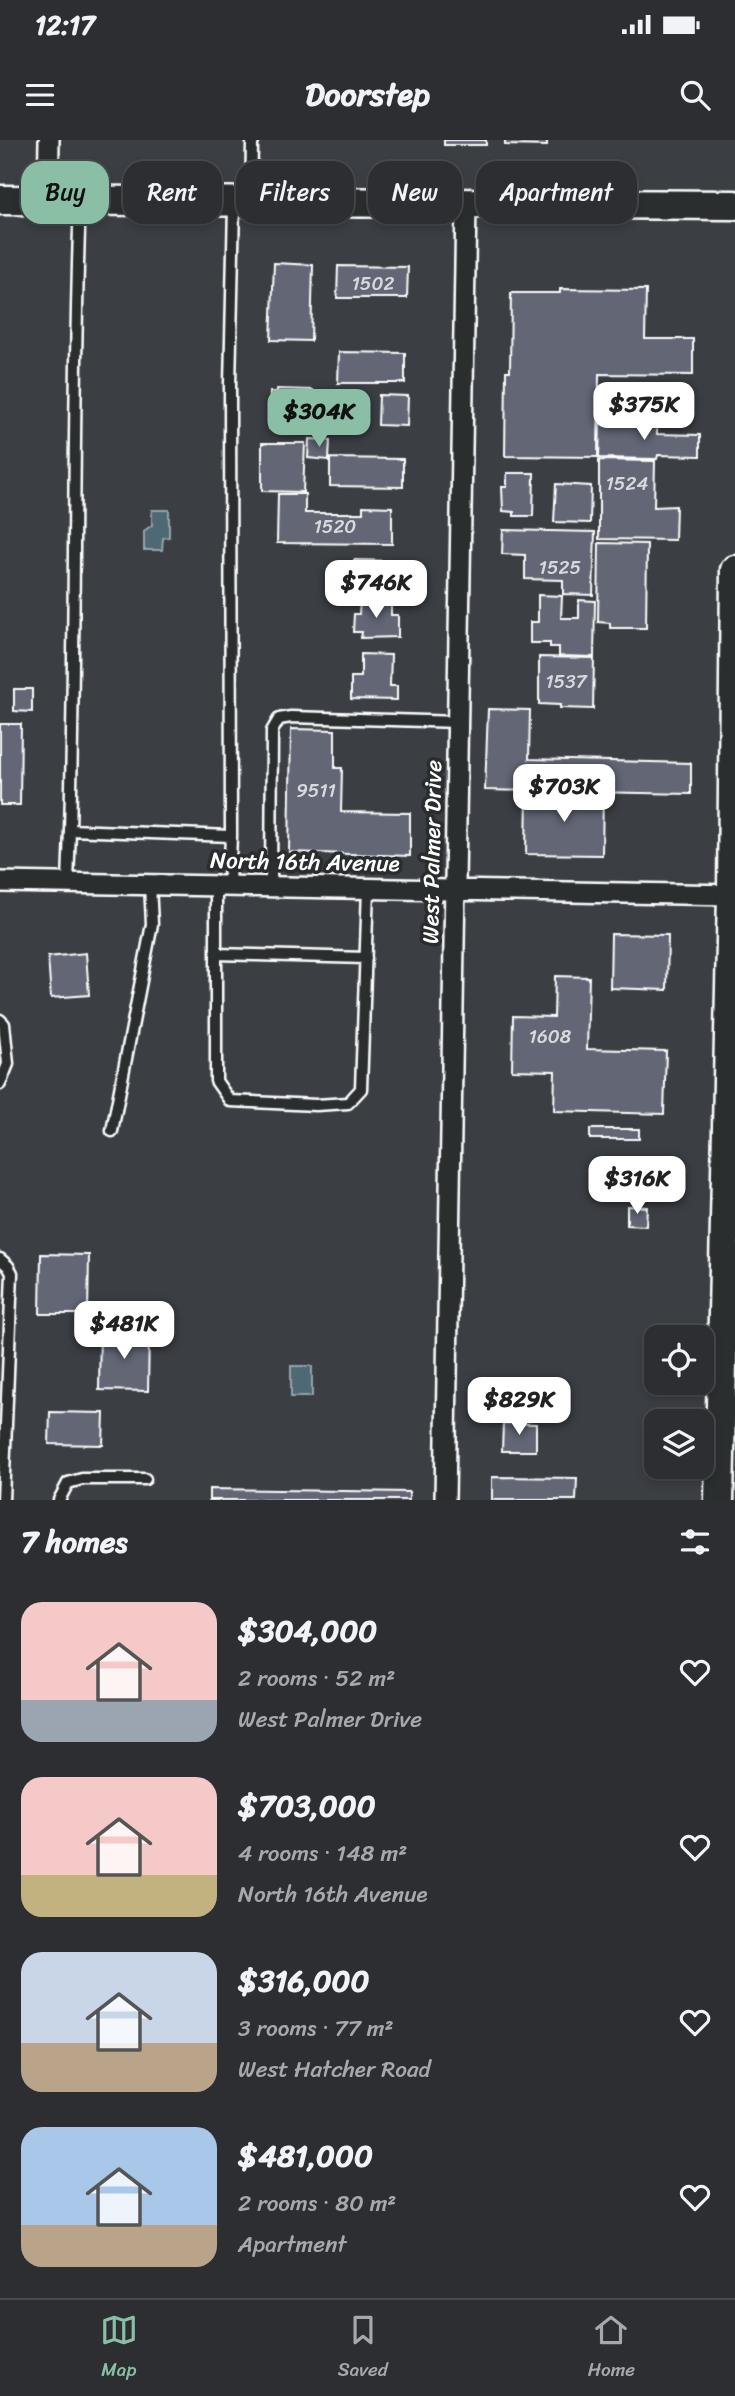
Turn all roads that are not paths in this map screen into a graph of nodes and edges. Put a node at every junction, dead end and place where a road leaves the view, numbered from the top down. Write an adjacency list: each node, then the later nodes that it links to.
1 (49, 140): 3 (street)
2 (254, 140): 4 (lane)
3 (49, 161)
4 (249, 161)
5 (0, 200): 6 (street)
6 (21, 200)
7 (109, 201): 8 (street)
8 (236, 202)
9 (354, 203): 10 (street)
10 (466, 204): 11 (street); 17 (street, West Palmer Drive)
11 (735, 205)
12 (79, 224): 19 (lane)
13 (241, 224): 21 (lane)
14 (735, 570): 15 (street)
15 (735, 616): 16 (street)
16 (734, 695): 18 (street)
17 (458, 722): 26 (lane); 28 (street, West Palmer Drive)
18 (734, 742): 20 (street)
19 (70, 830): 21 (lane); 23 (lane)
20 (734, 830): 29 (street)
21 (231, 836): 25 (lane)
22 (0, 881): 23 (street, North 16th Avenue)
23 (68, 882): 24 (street, North 16th Avenue)
24 (150, 883): 25 (street, North 16th Avenue); 34 (lane)
25 (223, 884): 26 (street, North 16th Avenue); 30 (lane)
26 (271, 886): 27 (street, North 16th Avenue)
27 (368, 888): 28 (street, North 16th Avenue); 31 (lane)
28 (457, 889): 29 (street, North 16th Avenue); 39 (street, West Palmer Drive)
29 (734, 895): 40 (street)
30 (216, 954): 31 (lane); 31 (lane)
31 (366, 958)
32 (0, 1020): 33 (lane)
33 (0, 1084)
34 (112, 1131)
35 (0, 1259): 37 (lane)
36 (145, 1479): 38 (lane)
37 (3, 1500)
38 (59, 1500)
39 (445, 1500)
40 (719, 1500)

